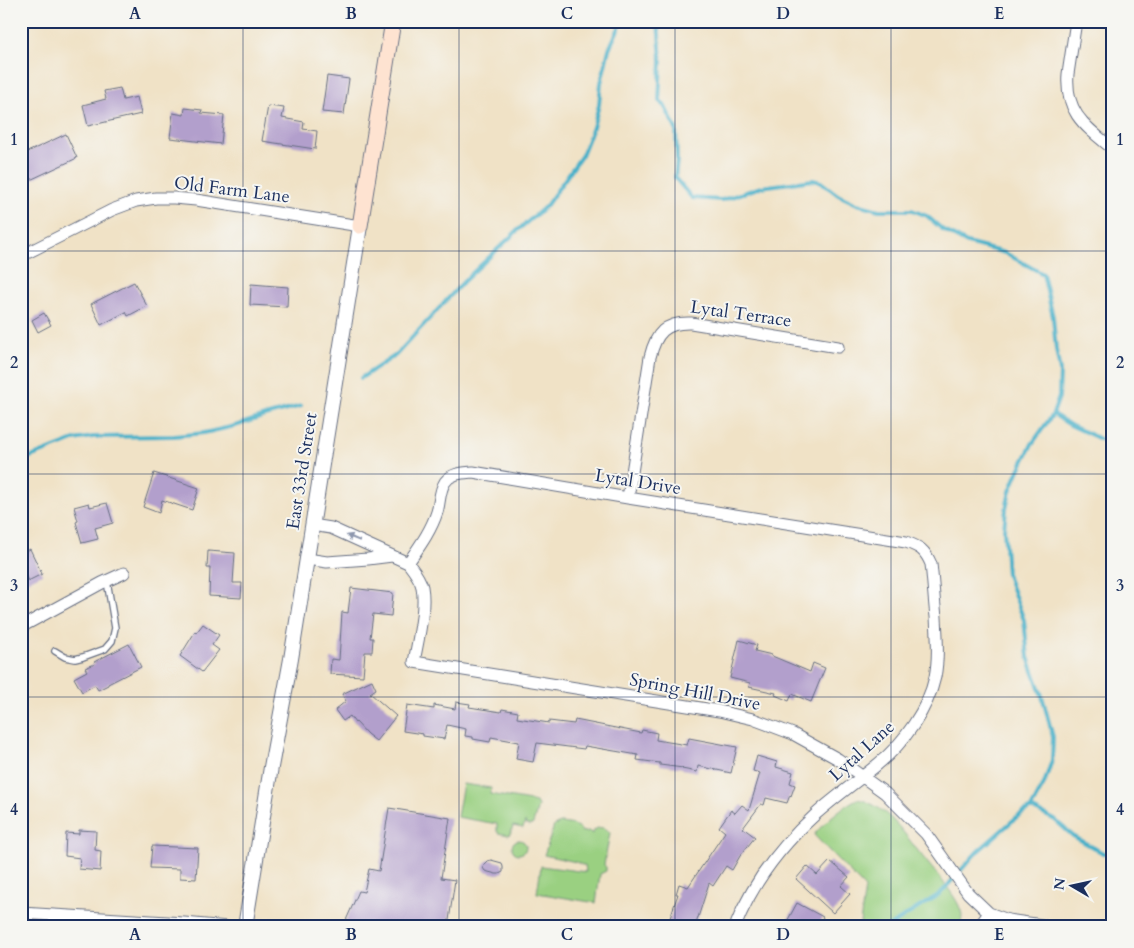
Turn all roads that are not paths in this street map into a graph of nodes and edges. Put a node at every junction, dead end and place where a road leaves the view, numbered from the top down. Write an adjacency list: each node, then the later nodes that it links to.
1 (393, 21): 4 (main road, East 33rd Street)
2 (1076, 21): 3 (street)
3 (1113, 149)
4 (360, 226): 5 (street, Old Farm Lane); 8 (street, East 33rd Street)
5 (21, 256)
6 (838, 347): 7 (street, Lytal Terrace)
7 (628, 498): 9 (street, Lytal Drive); 12 (street, Lytal Drive)
8 (312, 525): 10 (street, one-way to 8); 11 (street, East 33rd Street)
9 (918, 546): 17 (street, Lytal Lane)
10 (392, 556): 11 (street); 12 (street)
11 (307, 559): 21 (street, East 33rd Street)
12 (408, 563): 17 (street, Spring Hill Drive)
13 (124, 573): 14 (street)
14 (107, 581): 15 (street); 16 (lane)
15 (21, 627)
16 (55, 651)
17 (863, 776): 19 (street, Spring Hill Drive); 22 (street, Lytal Lane)
18 (21, 913): 20 (street)
19 (989, 913): 23 (street); 24 (street, Spring Hill Drive)
20 (227, 927)
21 (245, 927)
22 (735, 927)
23 (979, 927)
24 (1046, 927)

